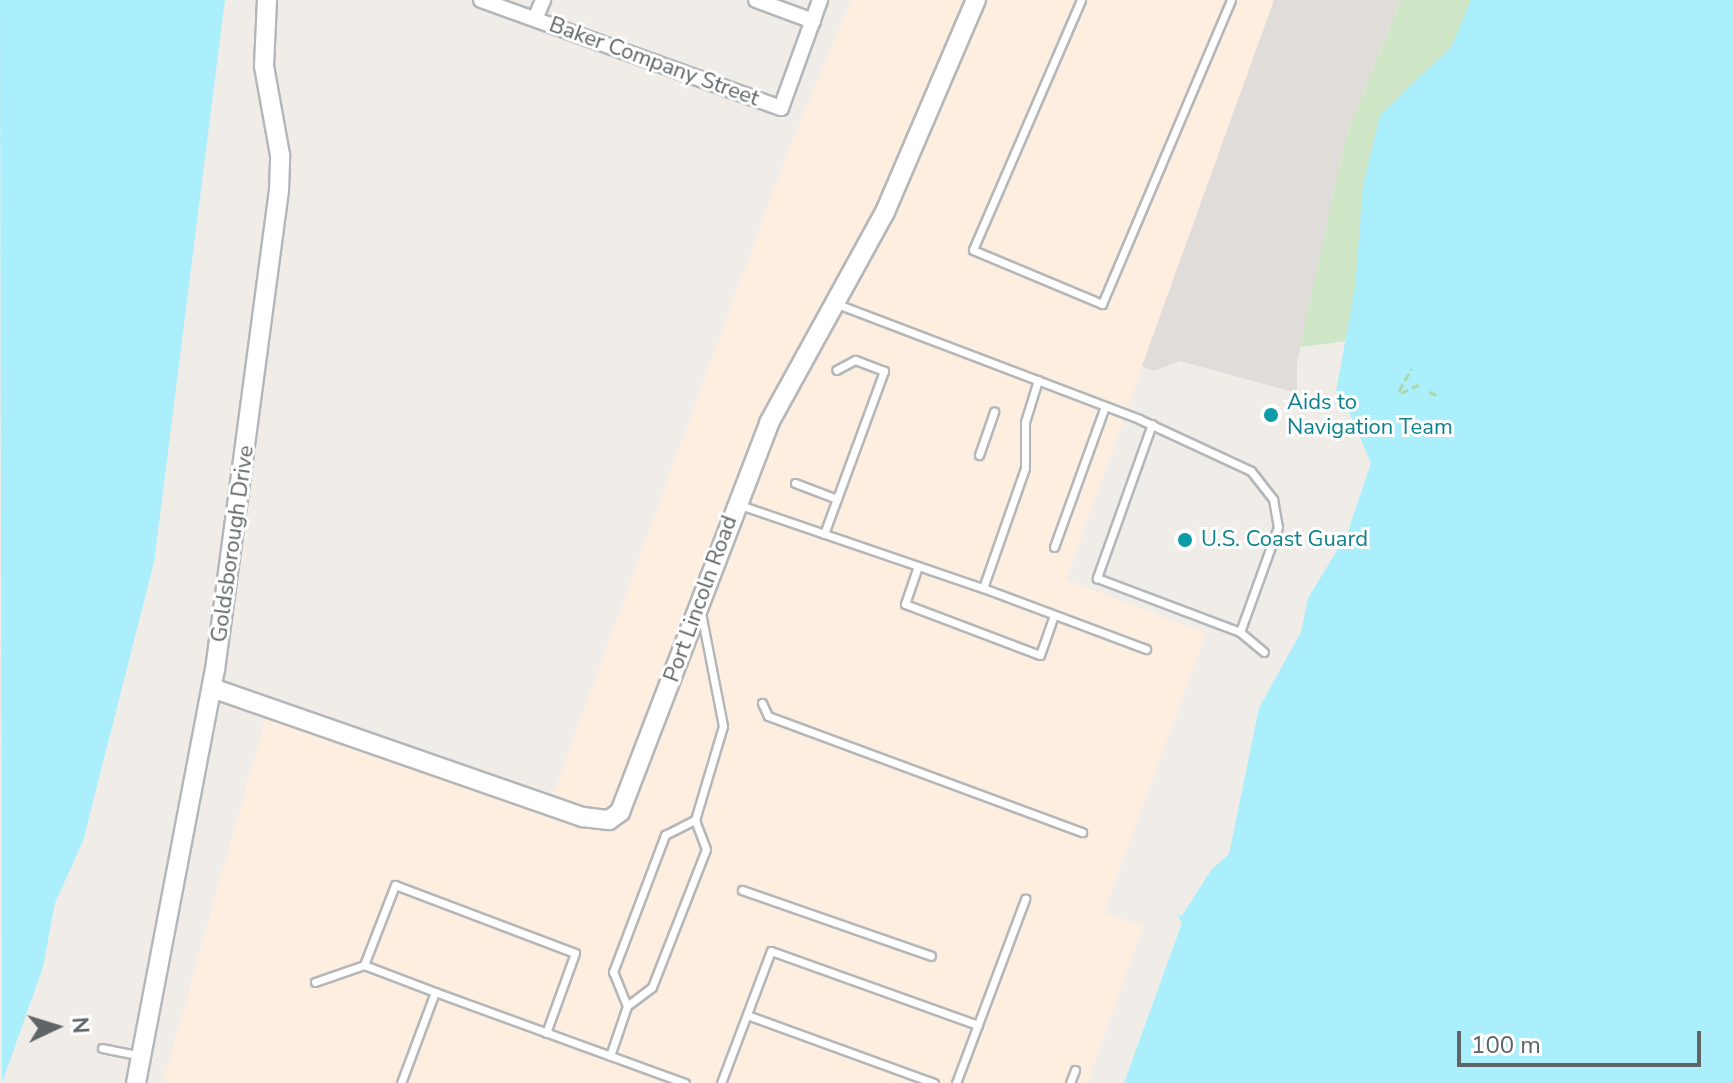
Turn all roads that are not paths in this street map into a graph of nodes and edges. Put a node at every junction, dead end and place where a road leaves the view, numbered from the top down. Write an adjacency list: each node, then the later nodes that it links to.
1 (267, 0): 30 (street, Goldsborough Drive)
2 (481, 0): 9 (street, Baker Company Street)
3 (543, 0): 9 (street)
4 (756, 0): 10 (street)
5 (820, 0): 10 (street)
6 (976, 0): 11 (street, Port Lincoln Road)
7 (1081, 0): 8 (lane)
8 (1231, 0)
9 (535, 19): 10 (street, Baker Company Street)
10 (813, 21)
11 (837, 304): 13 (lane); 20 (street, Port Lincoln Road)
12 (836, 370): 19 (lane)
13 (1038, 380): 14 (lane); 24 (lane)
14 (1105, 406): 16 (lane); 22 (lane)
15 (994, 412): 17 (lane)
16 (1152, 424): 27 (lane); 27 (lane)
17 (979, 455)
18 (795, 483): 19 (lane)
19 (837, 499): 21 (lane)
20 (736, 503): 21 (lane); 25 (street, Port Lincoln Road)
21 (824, 534): 23 (lane)
22 (1054, 547)
23 (918, 566): 24 (lane); 26 (lane)
24 (983, 588): 26 (lane)
25 (699, 603): 30 (street, Port Lincoln Road); 32 (lane)
26 (1054, 615): 28 (lane)
27 (1240, 632): 29 (lane)
28 (1146, 649)
29 (1264, 652)
30 (212, 688): 45 (street, Goldsborough Drive)
31 (762, 703): 33 (lane)
32 (695, 820): 40 (lane); 40 (lane)
33 (1082, 832)
34 (742, 890): 36 (lane)
35 (1025, 899): 42 (lane)
36 (931, 956)
37 (364, 965): 38 (lane); 39 (lane); 43 (lane)
38 (315, 982)
39 (435, 992): 43 (lane); 49 (lane)
40 (627, 1006): 46 (lane)
41 (747, 1015): 42 (lane); 51 (lane); 52 (lane)
42 (978, 1025): 53 (lane)
43 (546, 1033): 46 (lane)
44 (102, 1048): 45 (lane)
45 (144, 1056): 48 (street, Goldsborough Drive)
46 (610, 1056): 50 (lane)
47 (1075, 1070): 54 (lane)
48 (136, 1083)
49 (401, 1083)
50 (685, 1083)
51 (721, 1083)
52 (934, 1083)
53 (956, 1083)
54 (1070, 1083)

